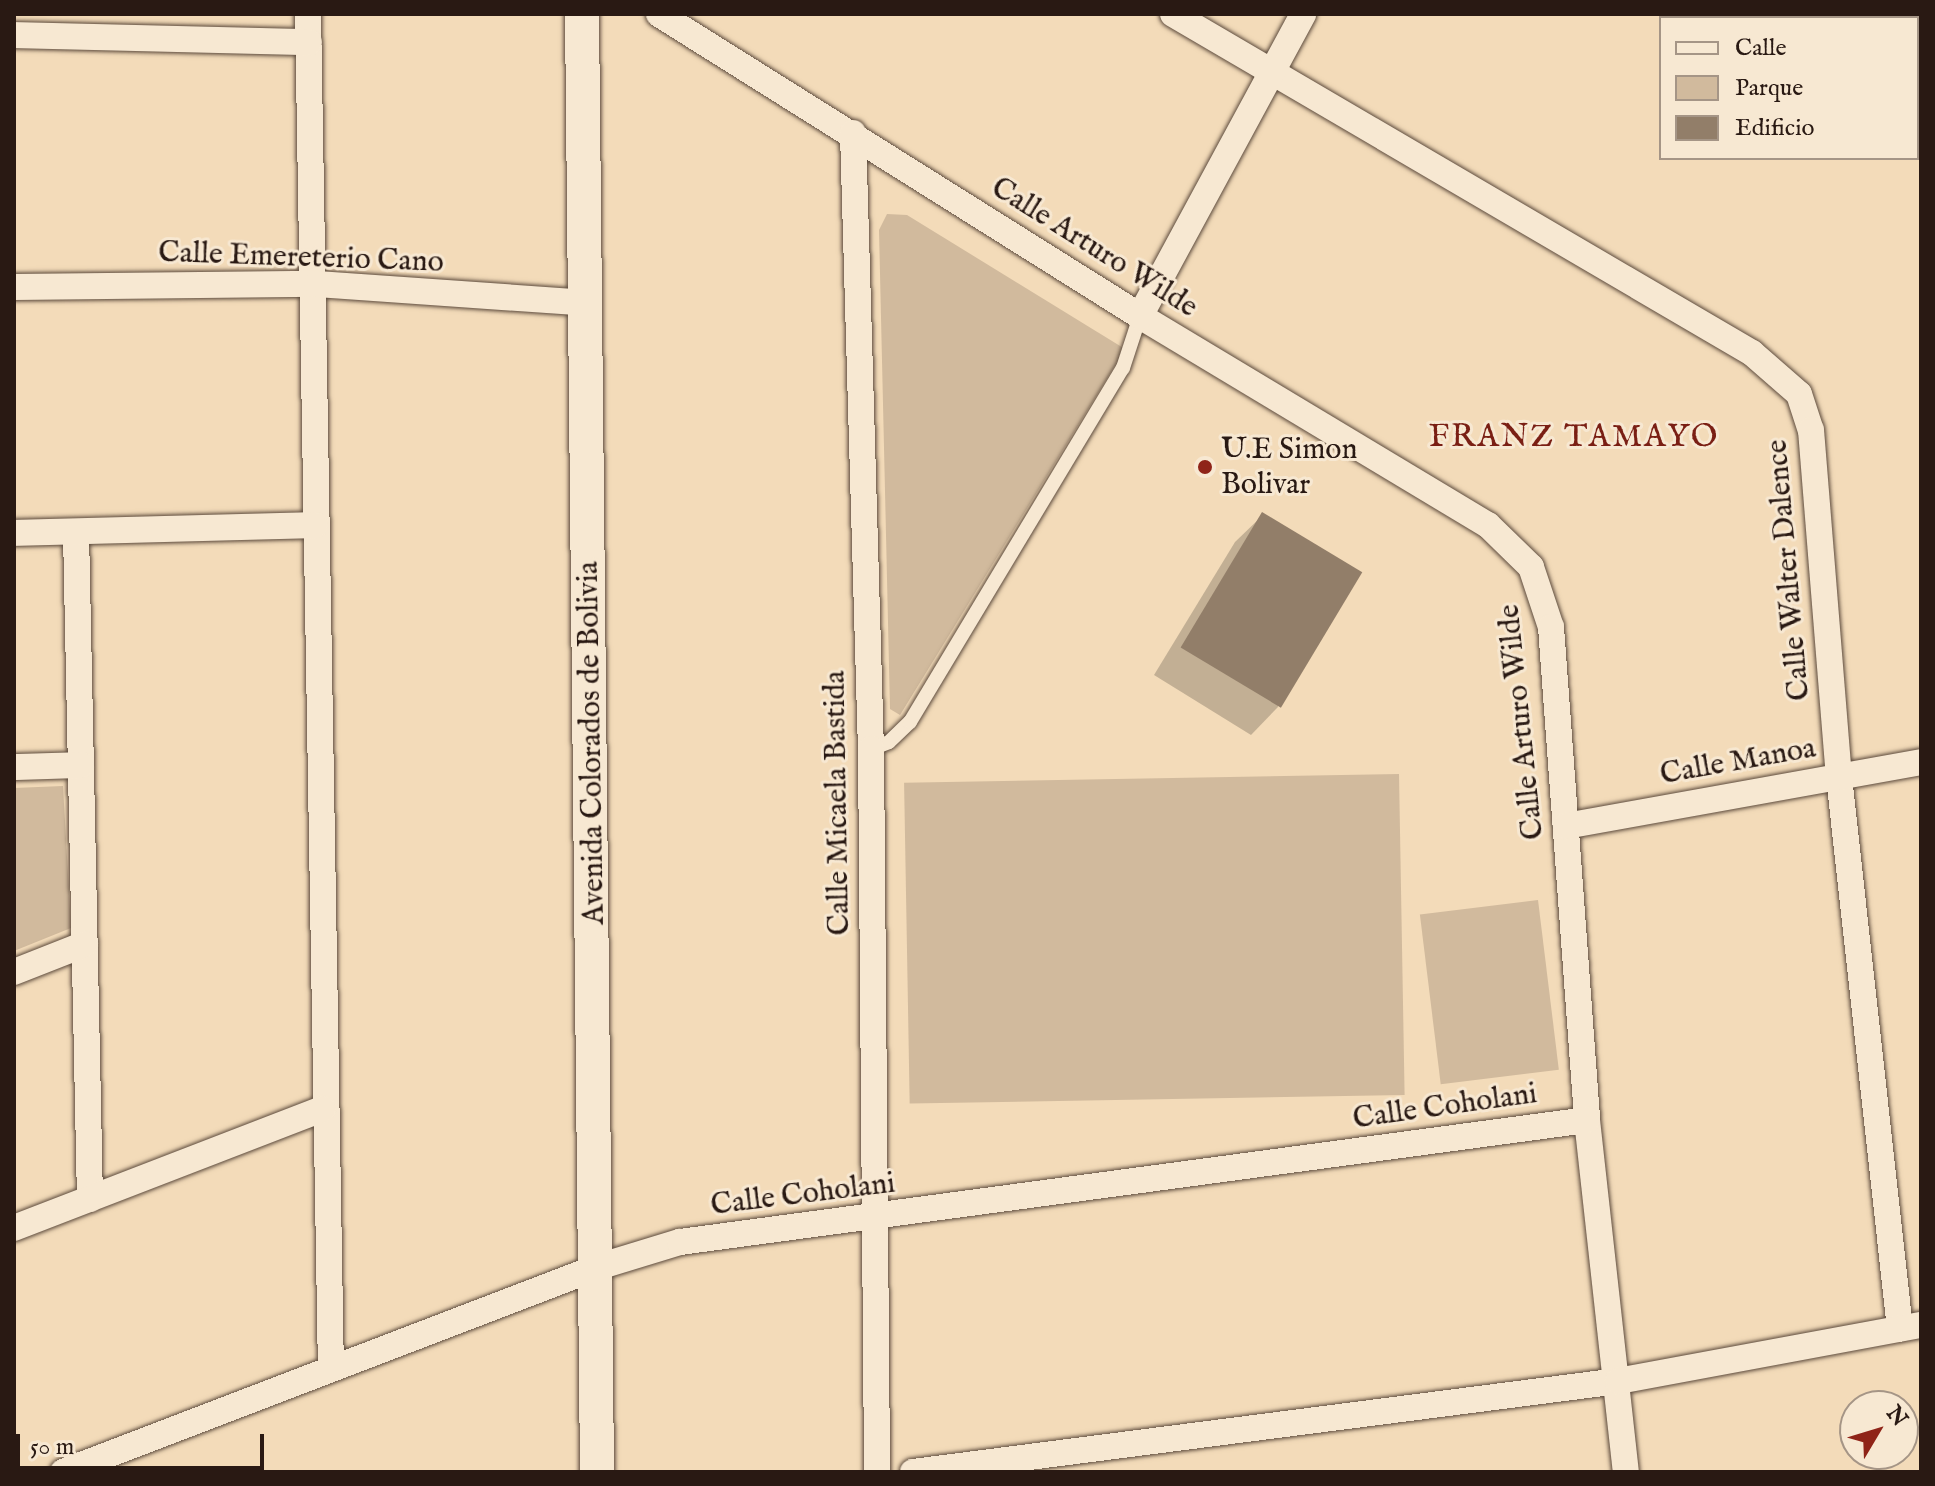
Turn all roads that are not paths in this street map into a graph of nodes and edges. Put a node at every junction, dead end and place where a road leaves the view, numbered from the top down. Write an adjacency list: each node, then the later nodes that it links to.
1 (308, 14): 8 (street)
2 (582, 14): 13 (street, Avenida Colorados de Bolivia)
3 (659, 14): 10 (street, Calle Arturo Wilde)
4 (1173, 14): 9 (street, Calle Walter Dalence)
5 (1303, 14): 9 (street)
6 (67, 24): 7 (street); 8 (street)
7 (14, 35)
8 (309, 42): 11 (street)
9 (1269, 70): 14 (street); 22 (street, Calle Walter Dalence)
10 (853, 133): 14 (street, Calle Arturo Wilde); 18 (street, Calle Micaela Bastida)
11 (317, 284): 12 (street, Calle Emereterio Cano); 13 (street, Calle Emereterio Cano); 15 (street)
12 (14, 287)
13 (587, 303): 31 (street, Avenida Colorados de Bolivia)
14 (1140, 316): 18 (lane); 23 (street, Calle Arturo Wilde)
15 (315, 525): 16 (street); 26 (street)
16 (76, 532): 17 (street); 20 (street)
17 (14, 533)
18 (871, 749): 29 (street, Calle Micaela Bastida)
19 (1921, 762): 22 (street, Calle Manoa)
20 (81, 765): 21 (street); 24 (street)
21 (14, 767)
22 (1839, 777): 23 (street, Calle Manoa); 32 (street, Calle Walter Dalence)
23 (1566, 826): 27 (street, Calle Arturo Wilde)
24 (85, 944): 25 (street); 28 (street)
25 (14, 972)
26 (323, 1109): 28 (street); 33 (street)
27 (1587, 1120): 29 (street, Calle Coholani); 34 (street, Calle Arturo Wilde)
28 (90, 1199): 30 (street)
29 (872, 1219): 31 (street, Calle Coholani); 37 (street, Calle Micaela Bastida)
30 (14, 1228)
31 (598, 1267): 33 (street, Calle Coholani); 36 (street, Avenida Colorados de Bolivia)
32 (1910, 1327): 34 (street)
33 (331, 1367): 35 (street, Calle Coholani)
34 (1618, 1381): 38 (street); 39 (street, Calle Arturo Wilde)
35 (63, 1472)
36 (597, 1472)
37 (877, 1472)
38 (913, 1472)
39 (1626, 1472)

